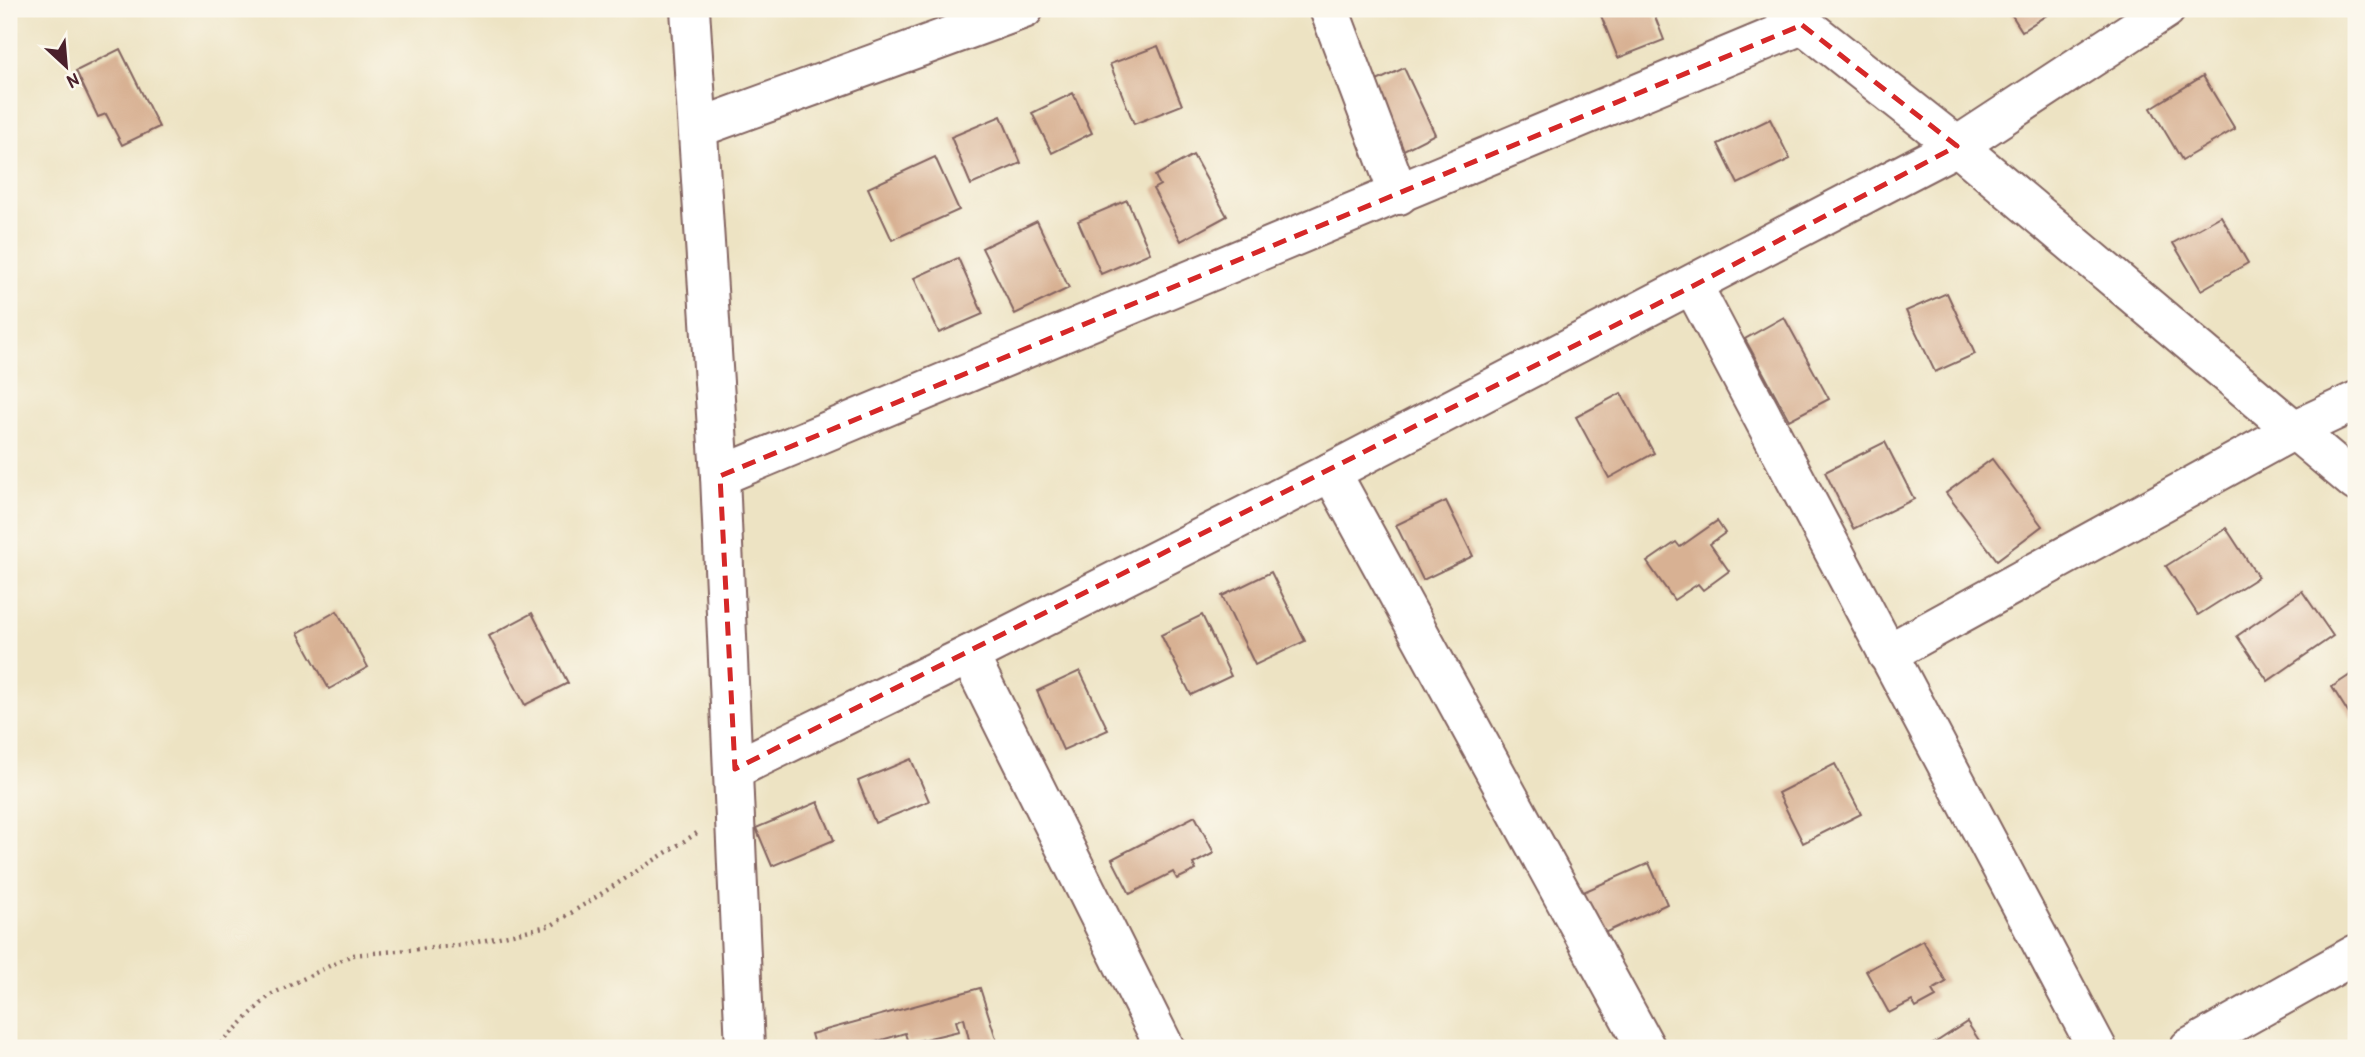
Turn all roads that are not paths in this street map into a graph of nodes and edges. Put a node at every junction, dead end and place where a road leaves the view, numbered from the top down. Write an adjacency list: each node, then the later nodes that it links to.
1 (690, 9): 6 (street)
2 (1024, 9): 6 (street)
3 (1329, 9): 8 (street)
4 (2166, 9): 7 (street)
5 (1793, 17): 7 (street); 8 (street)
6 (698, 128): 13 (street)
7 (1957, 146): 9 (street); 11 (street)
8 (1399, 195): 13 (street)
9 (1693, 286): 12 (street); 15 (street)
10 (2356, 401): 11 (street)
11 (2292, 431): 14 (street); 15 (street)
12 (1331, 472): 16 (street); 21 (street)
13 (720, 476): 17 (street)
14 (2356, 482)
15 (1887, 654): 22 (street)
16 (969, 655): 17 (street); 20 (street)
17 (735, 769): 19 (street)
18 (2356, 954): 23 (street)
19 (745, 1048)
20 (1165, 1048)
21 (1646, 1048)
22 (2097, 1048)
23 (2189, 1048)

